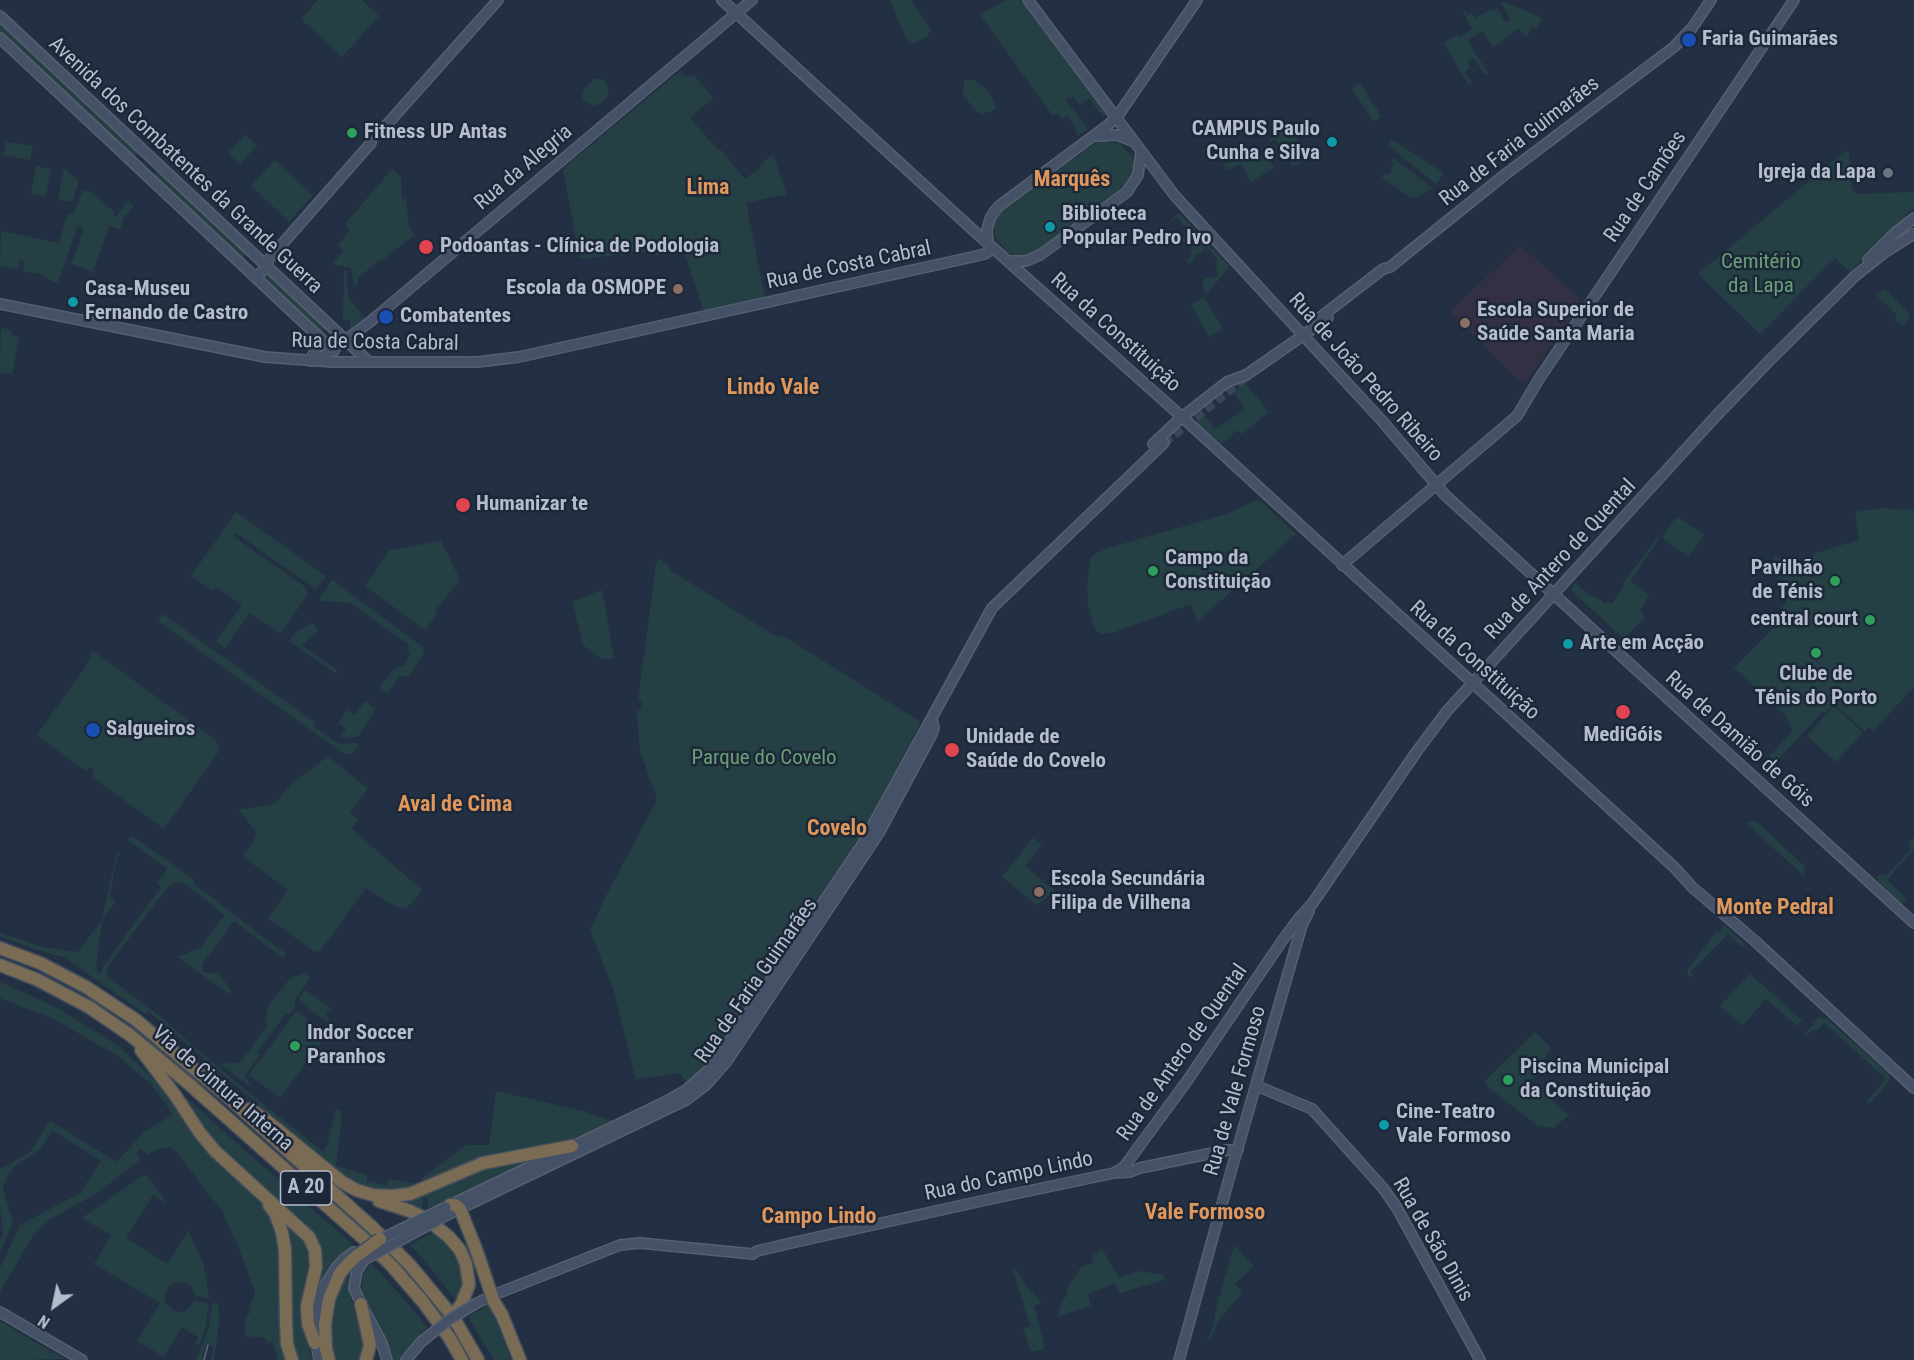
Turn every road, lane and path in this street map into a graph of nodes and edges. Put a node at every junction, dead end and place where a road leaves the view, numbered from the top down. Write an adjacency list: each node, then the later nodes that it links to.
1 (498, 0): 12 (main road)
2 (722, 0): 8 (main road)
3 (752, 0): 8 (main road, Rua da Alegria)
4 (1028, 0): 11 (main road, Rua de João Pedro Ribeiro)
5 (1197, 0): 11 (main road)
6 (1711, 0): 28 (main road, Rua de Faria Guimarães)
7 (1794, 0): 41 (main road, Rua de Camões)
8 (737, 13): 25 (main road); 35 (main road, Rua da Alegria)
9 (0, 16): 17 (main road, Avenida dos Combatentes da Grande Guerra)
10 (0, 38): 18 (main road, Avenida dos Combatentes da Grande Guerra)
11 (1116, 117): 13 (main road); 14 (main road, Rua de João Pedro Ribeiro)
12 (382, 129)
13 (1091, 138): 14 (main road); 25 (main road)
14 (1135, 142): 16 (main road, Rua de João Pedro Ribeiro)
15 (371, 143): 27 (main road)
16 (1141, 151): 26 (main road); 33 (main road, Rua de João Pedro Ribeiro)
17 (144, 152): 18 (main road); 19 (main road, Avenida dos Combatentes da Grande Guerra)
18 (133, 164): 20 (main road, Avenida dos Combatentes da Grande Guerra)
19 (157, 165): 20 (main road); 27 (main road, Avenida dos Combatentes da Grande Guerra)
20 (146, 176): 30 (main road, Avenida dos Combatentes da Grande Guerra)
21 (1914, 218): 22 (main road, Rua de Antero de Quental)
22 (1895, 233): 24 (main road); 29 (main road, Rua de Antero de Quental)
23 (1914, 234): 24 (main road, Rua de Antero de Quental)
24 (1903, 242): 29 (main road, Rua de Antero de Quental)
25 (991, 245): 26 (main road, Rua da Constituição); 38 (main road, Rua de Costa Cabral)
26 (1009, 261): 39 (main road, Rua da Constituição)
27 (266, 267): 30 (main road); 35 (main road, Avenida dos Combatentes da Grande Guerra)
28 (1390, 267): 32 (main road, Rua de Faria Guimarães); 33 (main road, Rua de Faria Guimarães)
29 (1855, 276): 44 (main road, Rua de Antero de Quental)
30 (256, 278): 34 (main road, Avenida dos Combatentes da Grande Guerra)
31 (0, 304): 37 (main road, Rua de Costa Cabral)
32 (1318, 319)
33 (1304, 335): 39 (main road, Rua de Faria Guimarães); 41 (main road, Rua de João Pedro Ribeiro)
34 (318, 336): 36 (main road, Avenida dos Combatentes da Grande Guerra); 37 (main road)
35 (346, 341): 36 (main road, Rua da Alegria); 38 (main road, Avenida dos Combatentes da Grande Guerra)
36 (334, 351): 37 (main road, Rua da Alegria)
37 (313, 361): 38 (main road, Rua de Costa Cabral)
38 (369, 362)
39 (1182, 417): 42 (main road, Rua de Faria Guimarães); 43 (main road, Rua da Constituição)
40 (1164, 443): 42 (main road, Rua de Faria Guimarães)
41 (1436, 486): 43 (main road, Rua de Camões); 44 (main road, Rua de João Pedro Ribeiro)
42 (1069, 534): 57 (main road, Rua de Faria Guimarães)
43 (1342, 565): 45 (main road, Rua da Constituição)
44 (1554, 594): 45 (main road, Rua de Antero de Quental); 47 (main road, Rua de Damião de Góis)
45 (1472, 683): 46 (main road, Rua de Antero de Quental); 55 (main road, Rua da Constituição)
46 (1312, 904): 49 (main road, Rua de Antero de Quental); 50 (main road, Rua de Vale Formoso)
47 (1914, 923)
48 (0, 948): 53 (highway, Via de Cintura Interna / A 20)
49 (1278, 949): 50 (main road); 60 (main road, Rua de Antero de Quental)
50 (1294, 955): 54 (main road, Rua de Vale Formoso)
51 (0, 965): 52 (highway, Via de Cintura Interna / A 20)
52 (130, 1035): 63 (highway); 79 (highway, Via de Cintura Interna / A 20)
53 (202, 1076): 56 (highway, Via de Cintura Interna / A 20); 58 (highway)
54 (1257, 1086): 59 (main road, Rua de Vale Formoso); 83 (main road, Rua de São Dinis)
55 (1914, 1088)
56 (230, 1099): 70 (highway, Via de Cintura Interna / A 20); 70 (highway)
57 (603, 1135): 58 (main road, Rua de Faria Guimarães); 64 (main road, Rua de Faria Guimarães)
58 (572, 1146): 64 (main road, Rua de Faria Guimarães)
59 (1238, 1150): 61 (main road, Rua do Campo Lindo); 82 (main road, Rua de Vale Formoso)
60 (1130, 1159): 61 (main road); 62 (main road, Rua de Antero de Quental)
61 (1140, 1168): 62 (main road, Rua do Campo Lindo)
62 (1114, 1173): 67 (main road, Rua do Campo Lindo)
63 (262, 1194): 71 (highway); 73 (highway)
64 (457, 1209): 65 (main road, Rua de Faria Guimarães, bridge); 66 (main road, Rua de Faria Guimarães, bridge); 67 (highway)
65 (380, 1239): 66 (highway, bridge)
66 (359, 1256): 68 (main road); 71 (main road, Rua de Faria Guimarães); 75 (highway)
67 (497, 1294): 70 (main road, bridge); 81 (highway)
68 (361, 1304): 76 (highway); 77 (main road)
69 (0, 1312): 72 (main road)
70 (451, 1317): 78 (main road, bridge); 80 (highway, Via de Cintura Interna / A 20)
71 (315, 1343): 74 (main road, Rua de Faria Guimarães)
72 (82, 1360)
73 (292, 1360)
74 (319, 1360)
75 (329, 1360)
76 (366, 1360)
77 (387, 1360)
78 (406, 1360)
79 (462, 1360)
80 (478, 1360)
81 (520, 1360)
82 (1179, 1360)
83 (1480, 1360)

